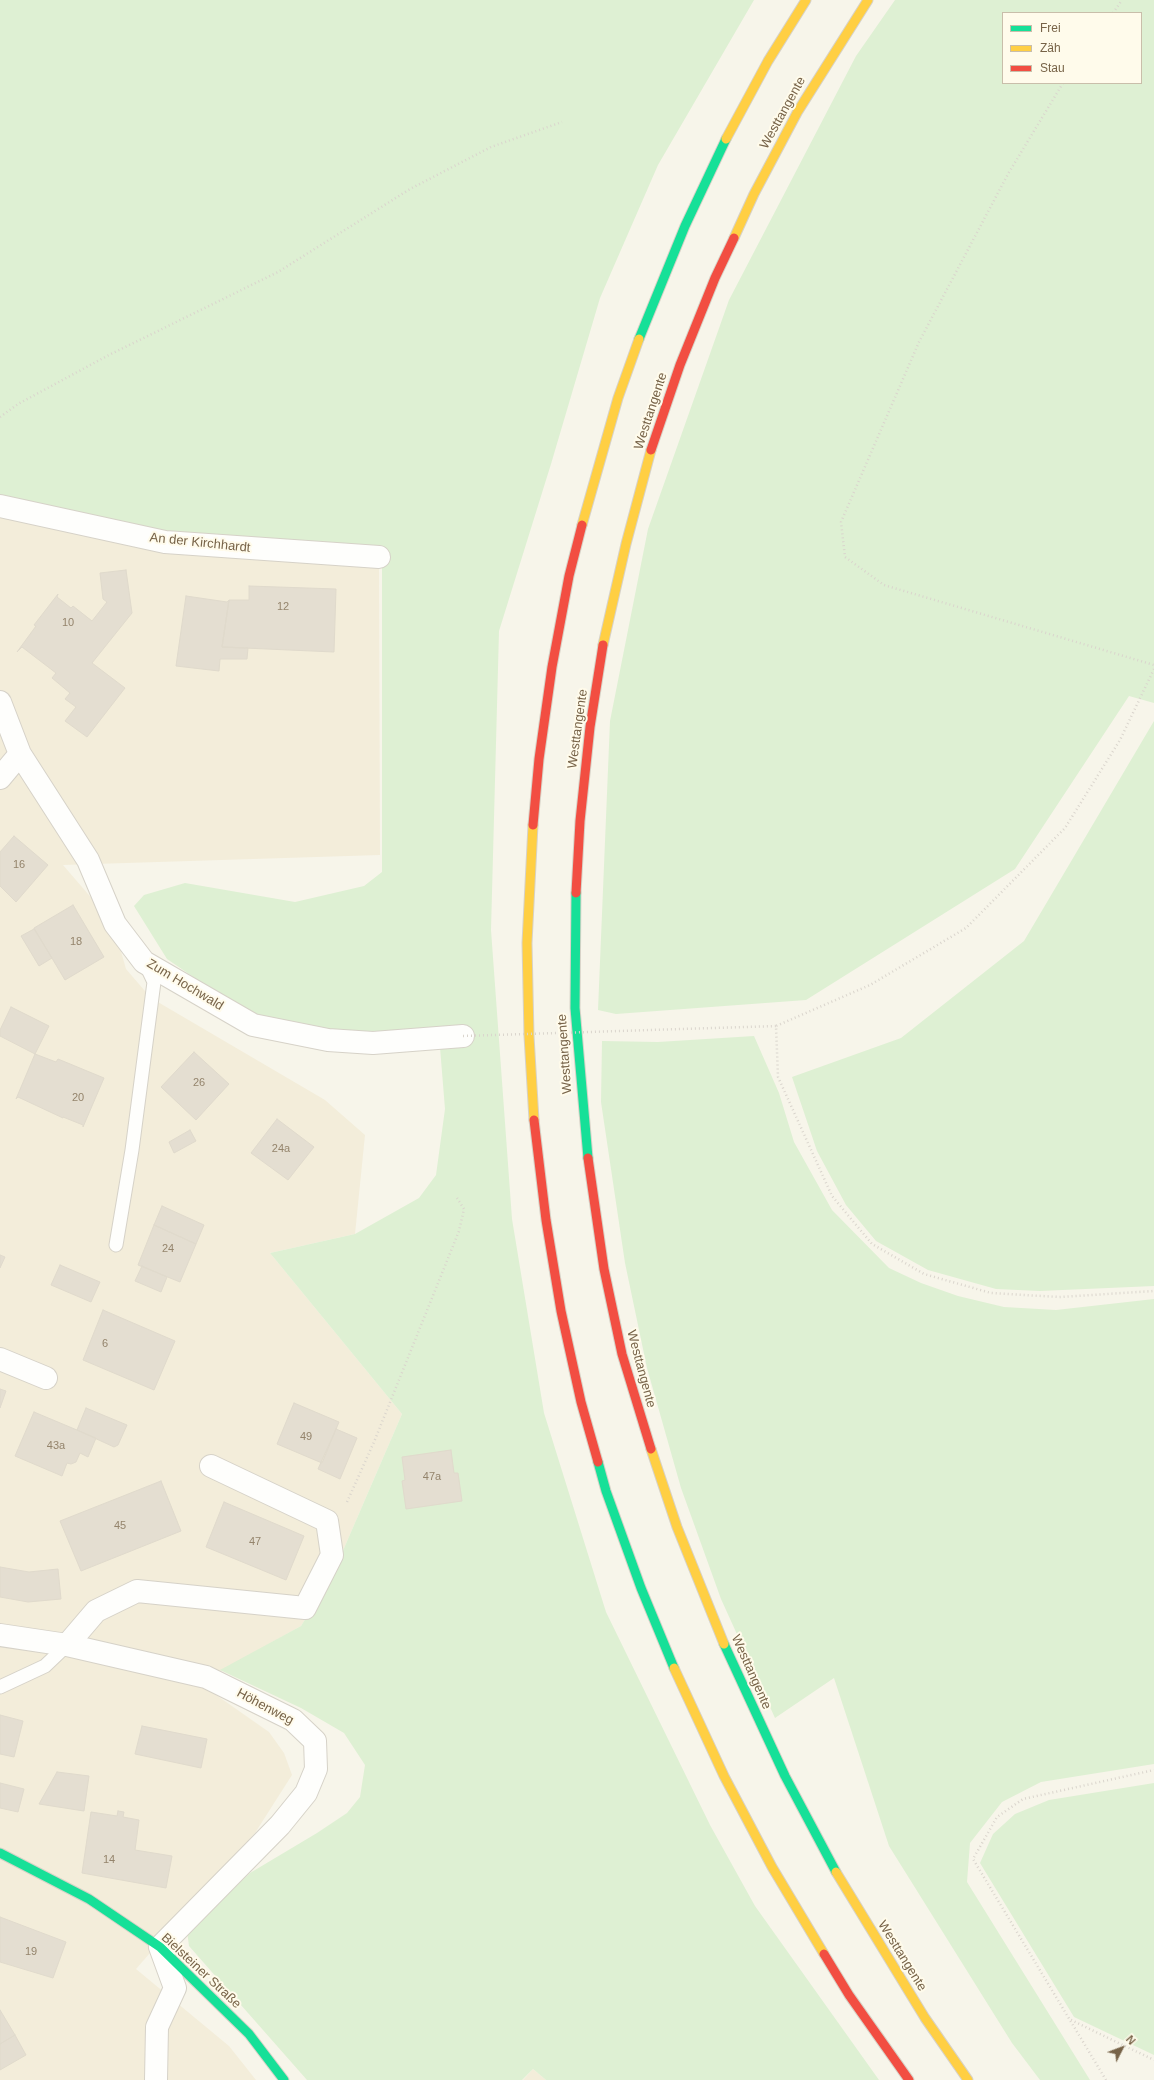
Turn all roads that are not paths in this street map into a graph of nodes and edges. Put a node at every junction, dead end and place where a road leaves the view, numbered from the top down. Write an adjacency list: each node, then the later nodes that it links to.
1 (806, 0): 21 (main road)
2 (868, 0): 22 (main road, Westtangente)
3 (0, 506): 4 (street, An der Kirchhardt)
4 (379, 557)
5 (0, 702): 6 (street, Zum Hochwald)
6 (20, 754): 7 (street); 8 (street, Zum Hochwald)
7 (0, 778)
8 (144, 962): 9 (street, Zum Hochwald); 10 (lane)
9 (463, 1036)
10 (116, 1245)
11 (0, 1359): 12 (street)
12 (46, 1378)
13 (211, 1466): 15 (street)
14 (0, 1635): 15 (street, Höhenweg)
15 (67, 1645): 16 (lane); 18 (street, Höhenweg)
16 (0, 1687)
17 (0, 1853): 18 (main road, Bielsteiner Straße)
18 (160, 1947): 19 (street); 20 (main road, Bielsteiner Straße)
19 (156, 2080)
20 (284, 2080)
21 (908, 2080)
22 (968, 2080)

